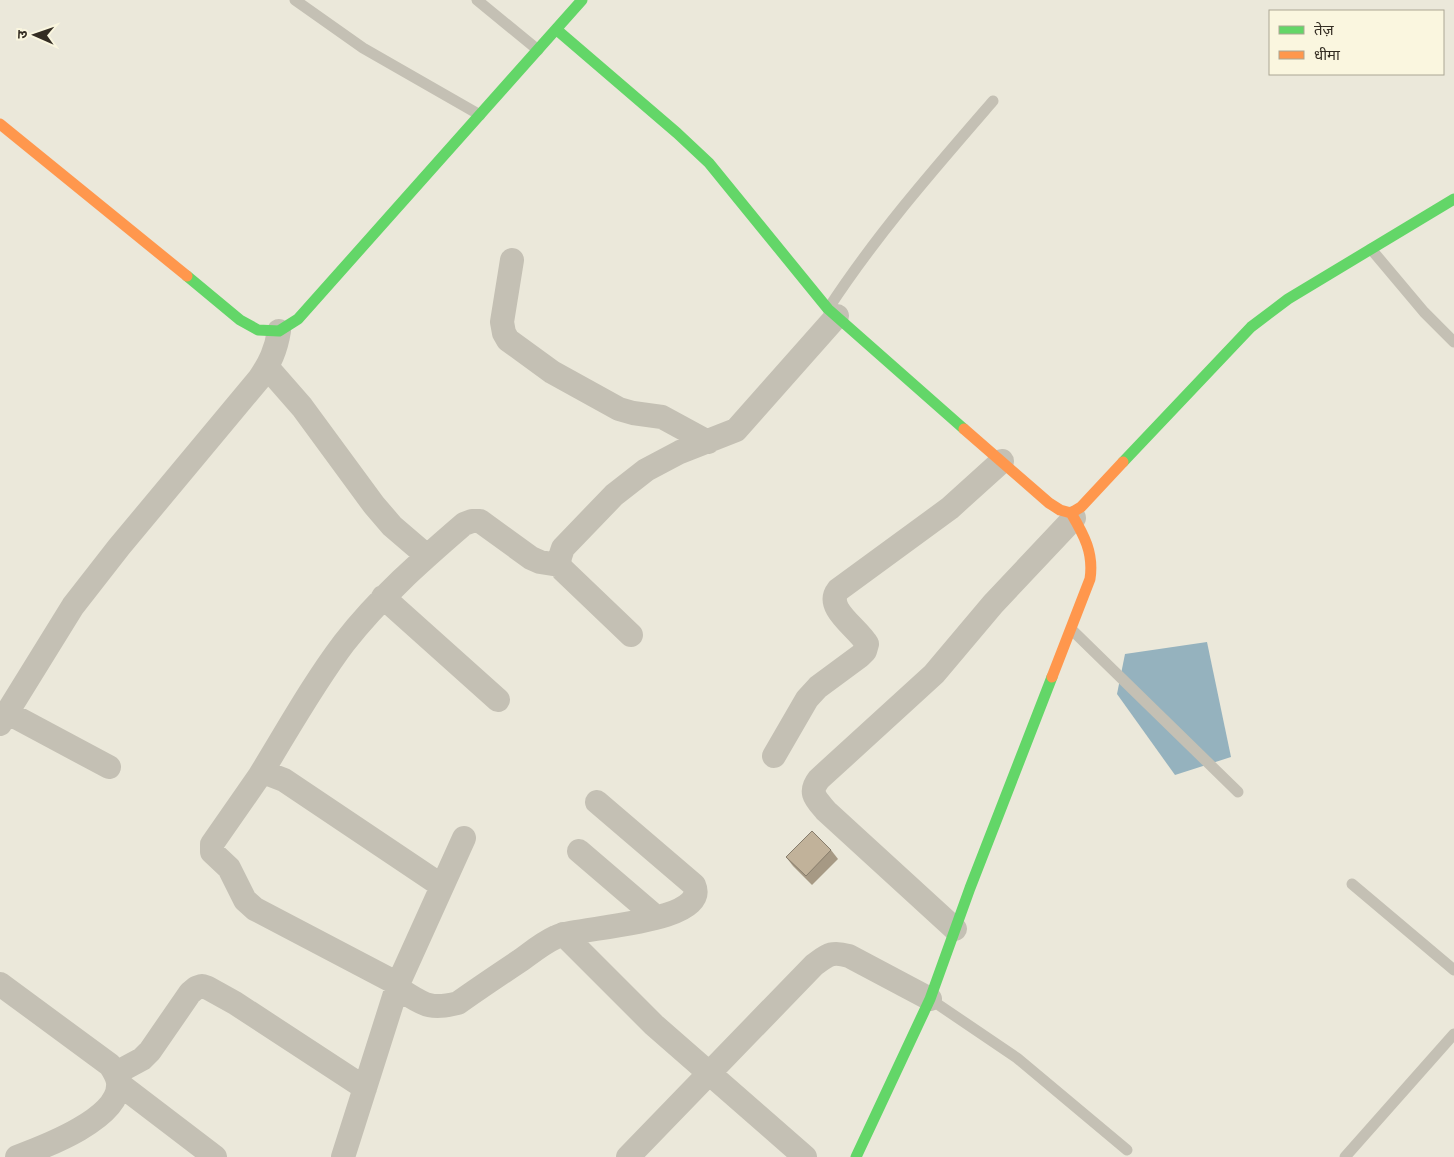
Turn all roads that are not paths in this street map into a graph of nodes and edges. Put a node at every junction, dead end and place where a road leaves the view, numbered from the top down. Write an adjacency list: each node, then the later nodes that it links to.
1 (295, 0): 7 (lane)
2 (477, 0): 5 (lane)
3 (582, 0): 4 (street)
4 (557, 30): 5 (street); 12 (street)
5 (538, 50): 7 (street)
6 (993, 101): 12 (lane)
7 (480, 115): 13 (street)
8 (0, 124): 13 (street)
9 (1454, 198): 10 (street)
10 (1372, 249): 14 (lane); 18 (street)
11 (512, 260): 16 (street)
12 (832, 313): 16 (street); 17 (street)
13 (279, 331): 15 (street)
14 (1454, 342)
15 (268, 366): 19 (street); 25 (street)
16 (708, 442): 20 (street)
17 (1002, 461): 18 (street); 26 (street)
18 (1072, 516): 22 (street); 36 (street)
19 (427, 556): 20 (street); 21 (street)
20 (560, 565): 23 (street)
21 (383, 597): 24 (street); 28 (street)
22 (1071, 628): 29 (lane); 36 (street)
23 (631, 635)
24 (498, 700)
25 (4, 718): 27 (street)
26 (774, 756)
27 (109, 767)
28 (260, 775): 34 (street); 40 (street)
29 (1238, 792)
30 (597, 802): 35 (street)
31 (464, 838): 34 (street)
32 (579, 851): 35 (street)
33 (1352, 884): 38 (lane)
34 (442, 886): 40 (street)
35 (656, 917): 37 (street)
36 (955, 929): 41 (street)
37 (563, 934): 40 (street); 43 (street)
38 (1454, 970)
39 (0, 984): 44 (street)
40 (397, 986): 45 (street)
41 (930, 999): 43 (street); 46 (lane); 52 (street)
42 (1454, 1034): 53 (lane)
43 (708, 1073): 50 (street); 51 (street)
44 (117, 1078): 45 (street); 47 (street); 48 (street)
45 (365, 1088): 49 (street)
46 (1127, 1150)
47 (18, 1157)
48 (215, 1157)
49 (343, 1157)
50 (628, 1157)
51 (805, 1157)
52 (856, 1157)
53 (1345, 1157)

